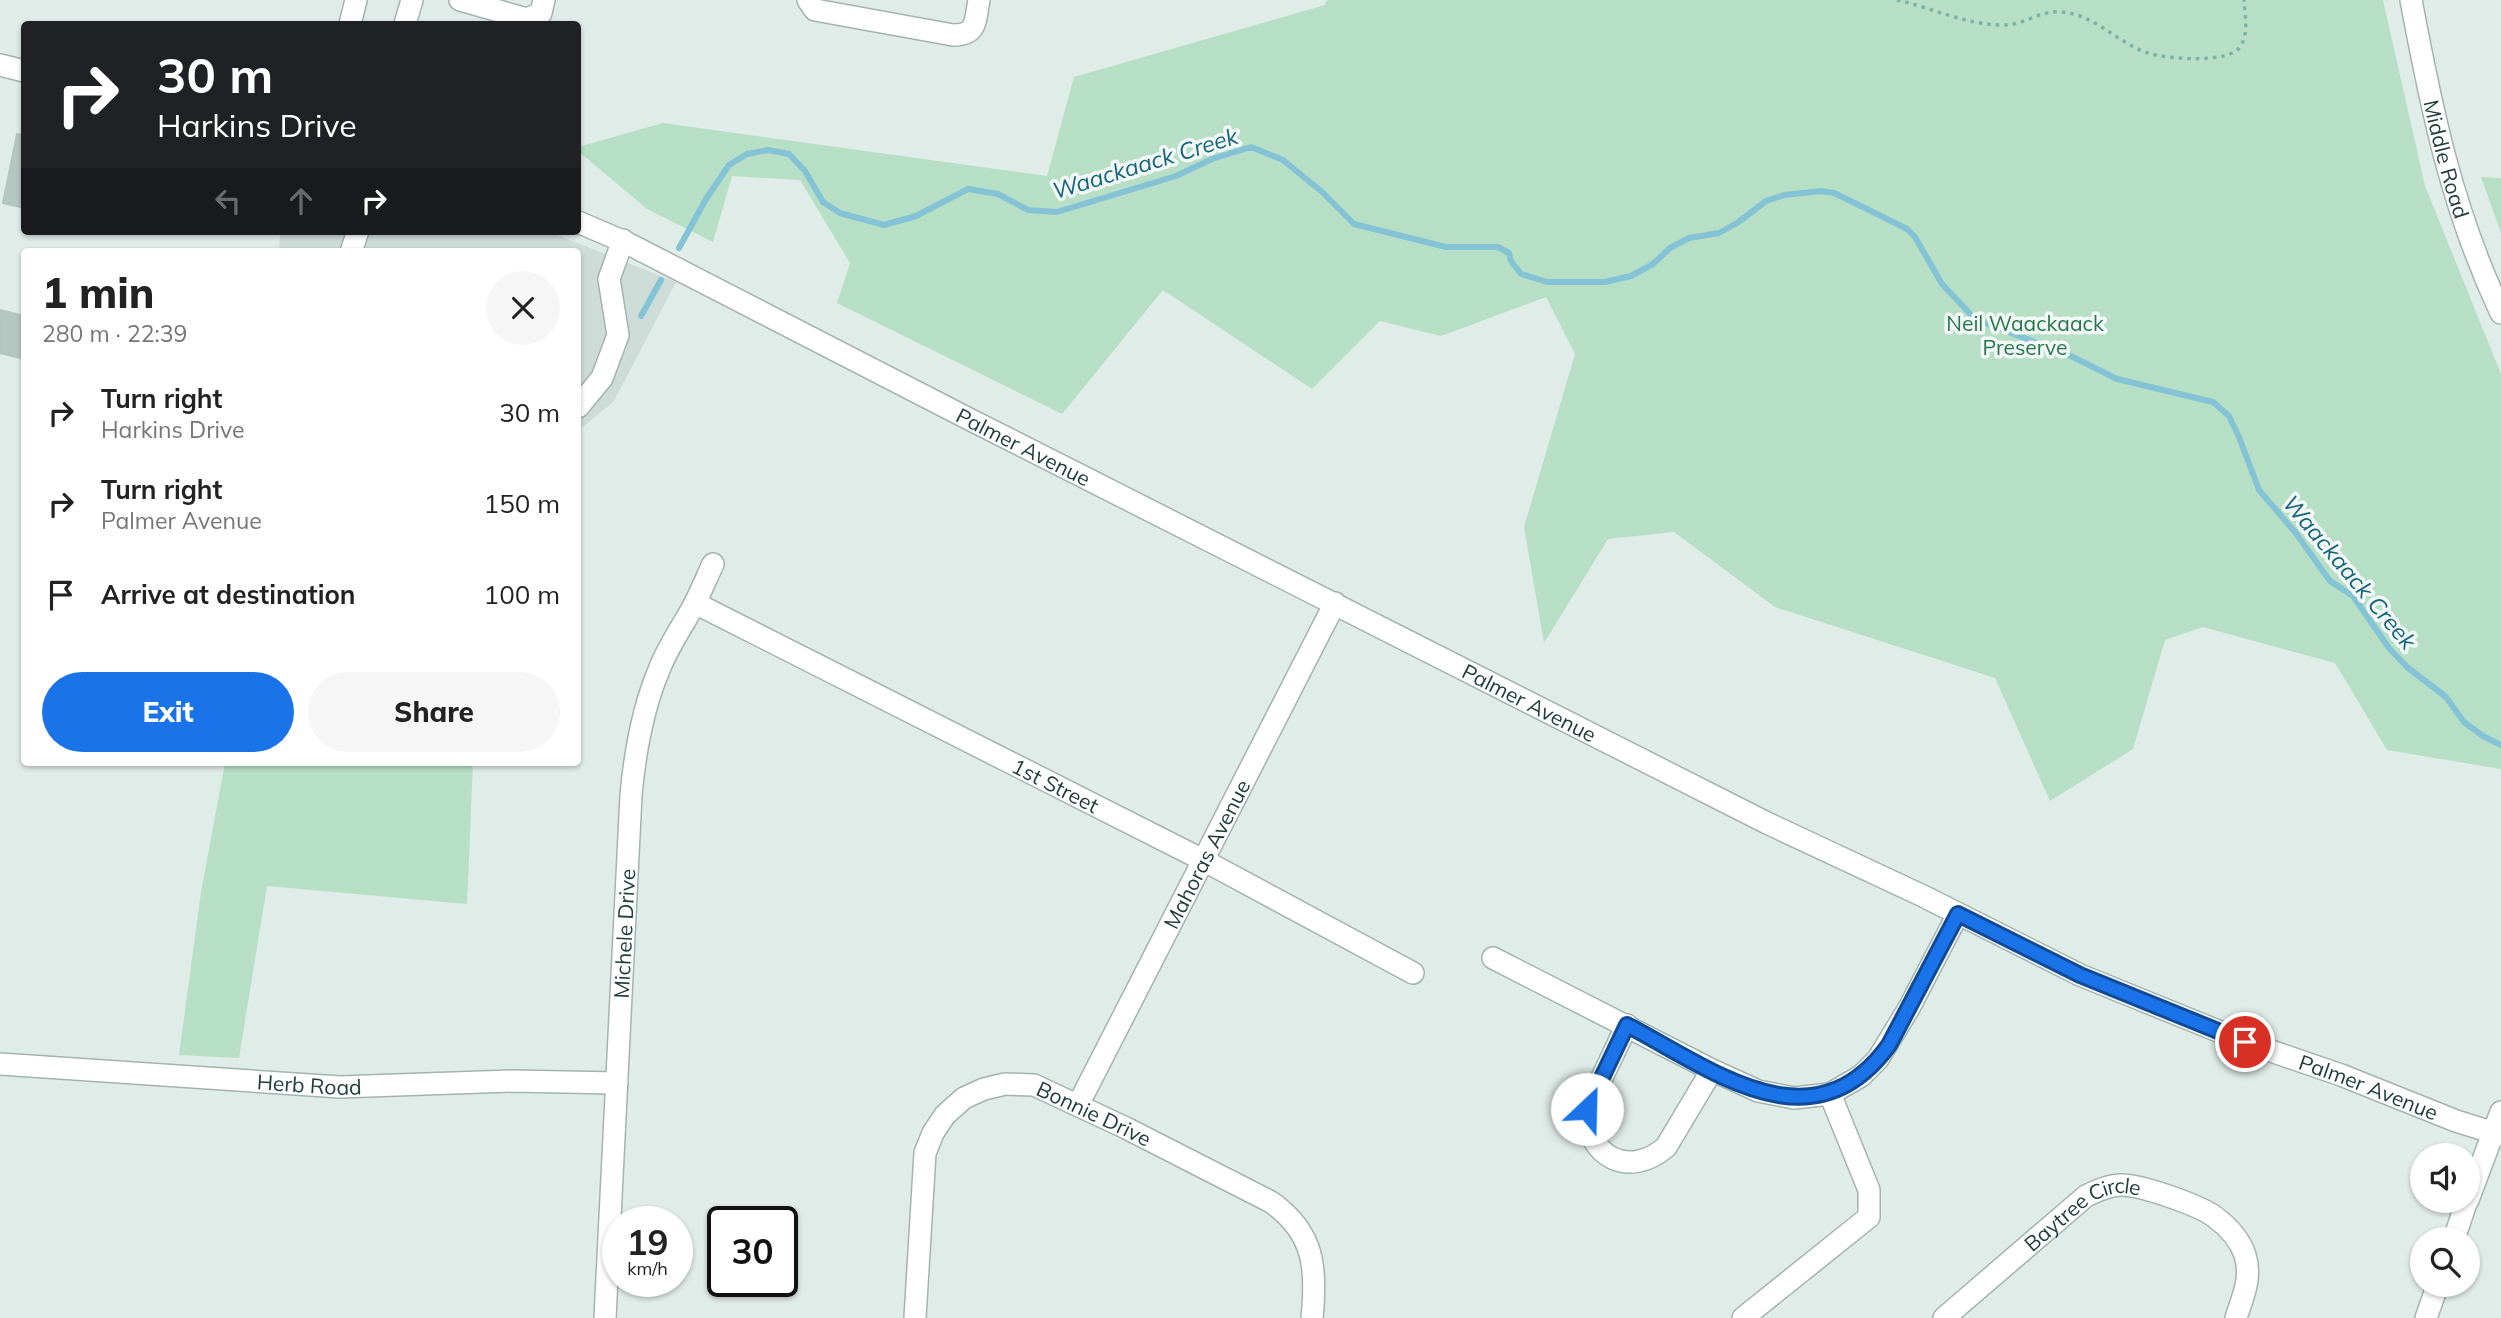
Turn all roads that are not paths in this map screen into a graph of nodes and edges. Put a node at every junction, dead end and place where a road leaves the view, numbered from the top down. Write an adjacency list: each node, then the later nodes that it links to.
1 (356, 0): 8 (street)
2 (412, 0): 9 (street)
3 (460, 0): 4 (street)
4 (544, 0)
5 (808, 0): 6 (street)
6 (979, 0)
7 (2411, 0): 14 (street, Middle Road)
8 (351, 21)
9 (406, 21)
10 (0, 65): 11 (street)
11 (21, 70)
12 (581, 223): 13 (street, Palmer Avenue)
13 (623, 240): 15 (street); 18 (street, Palmer Avenue)
14 (2501, 313)
15 (581, 403)
16 (713, 564): 17 (street, Michele Drive)
17 (695, 603): 19 (street, 1st Street); 26 (street, Michele Drive)
18 (1335, 603): 19 (street, Mahoras Avenue); 20 (street, Palmer Avenue)
19 (1203, 860): 22 (street, 1st Street); 28 (street, Mahoras Avenue)
20 (1958, 914): 27 (street); 30 (street, Palmer Avenue)
21 (1493, 958): 23 (street)
22 (1413, 973)
23 (1627, 1025): 25 (street); 25 (street)
24 (0, 1064): 26 (street, Herb Road)
25 (1712, 1070): 27 (street)
26 (617, 1083): 33 (street, Michele Drive)
27 (1830, 1094): 36 (street)
28 (1078, 1105): 34 (street, Bonnie Drive); 35 (street, Bonnie Drive)
29 (2501, 1112): 30 (street)
30 (2497, 1134): 31 (street)
31 (2480, 1171)
32 (2433, 1297): 39 (street)
33 (605, 1318)
34 (915, 1318)
35 (1312, 1318)
36 (1743, 1318)
37 (1944, 1318): 38 (street, Baytree Circle)
38 (2236, 1318)
39 (2426, 1318)

